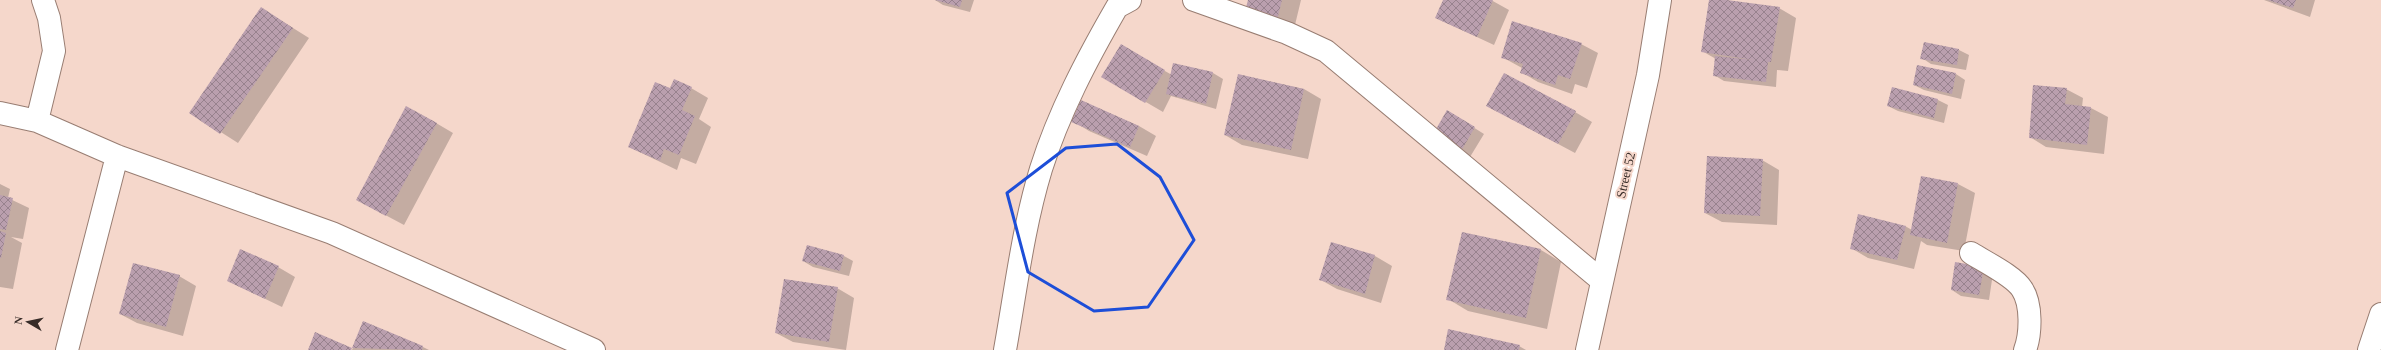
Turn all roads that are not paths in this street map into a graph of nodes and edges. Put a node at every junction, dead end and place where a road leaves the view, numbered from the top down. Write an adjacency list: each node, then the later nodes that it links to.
1 (43, 0): 6 (street)
2 (1130, 0): 13 (street)
3 (1194, 0): 9 (street)
4 (1660, 0): 9 (street, Street 52)
5 (0, 113): 6 (street)
6 (37, 121): 7 (street)
7 (117, 156): 11 (street); 12 (street)
8 (1971, 253): 15 (street)
9 (1601, 280): 14 (street, Street 52)
10 (2381, 314): 16 (street)
11 (67, 350)
12 (594, 350)
13 (1005, 350)
14 (1587, 350)
15 (2025, 350)
16 (2369, 350)

